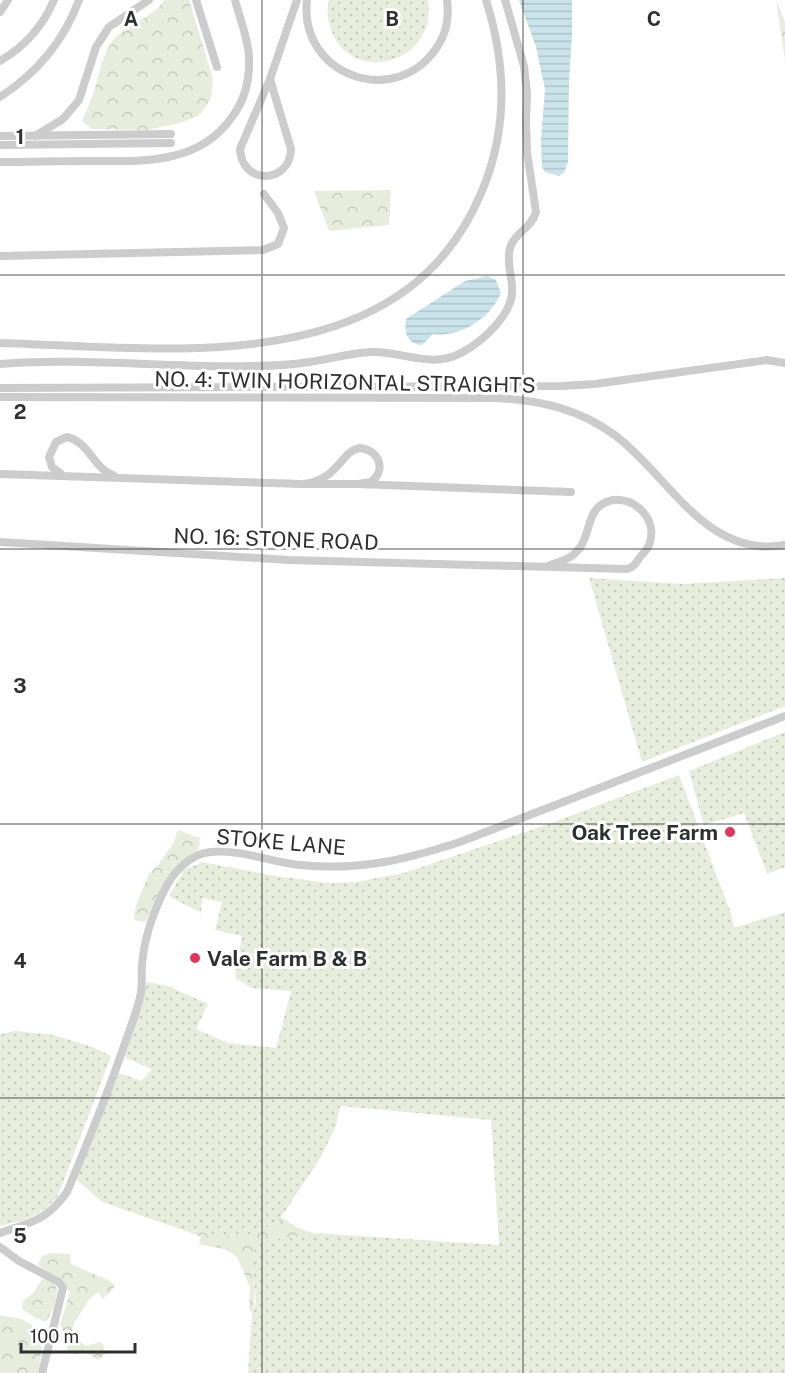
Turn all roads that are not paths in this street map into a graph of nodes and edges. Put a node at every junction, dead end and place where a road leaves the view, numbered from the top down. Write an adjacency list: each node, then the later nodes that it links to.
1 (8, 0): 13 (street)
2 (54, 0): 14 (street)
3 (80, 0): 16 (street)
4 (149, 0): 18 (street)
5 (196, 0): 6 (street)
6 (201, 0)
7 (235, 0): 20 (street)
8 (297, 0): 15 (street)
9 (447, 0): 12 (street)
10 (486, 0): 23 (street)
11 (505, 0): 25 (street)
12 (307, 1)
13 (0, 12)
14 (0, 61)
15 (270, 79): 15 (street)
16 (0, 97)
17 (0, 136): 18 (street)
18 (35, 136): 19 (street)
19 (0, 145)
20 (0, 162)
21 (264, 194): 22 (street)
22 (0, 256)
23 (0, 343)
24 (785, 363): 26 (street, NO. 4: TWIN HORIZONTAL STRAIGHTS)
25 (0, 364)
26 (0, 388)
27 (0, 397): 35 (street, NO. 4: TWIN HORIZONTAL STRAIGHTS)
28 (0, 474): 29 (street)
29 (63, 475): 30 (street); 30 (street)
30 (135, 478): 31 (street)
31 (302, 484): 32 (street); 32 (street)
32 (358, 484): 33 (street)
33 (571, 492)
34 (0, 542): 36 (street, NO. 16: STONE ROAD)
35 (785, 545)
36 (550, 565): 36 (street, NO. 16: STONE ROAD)
37 (785, 716): 38 (street, STOKE LANE)
38 (0, 1233)
39 (0, 1247): 40 (street)
40 (42, 1373)

